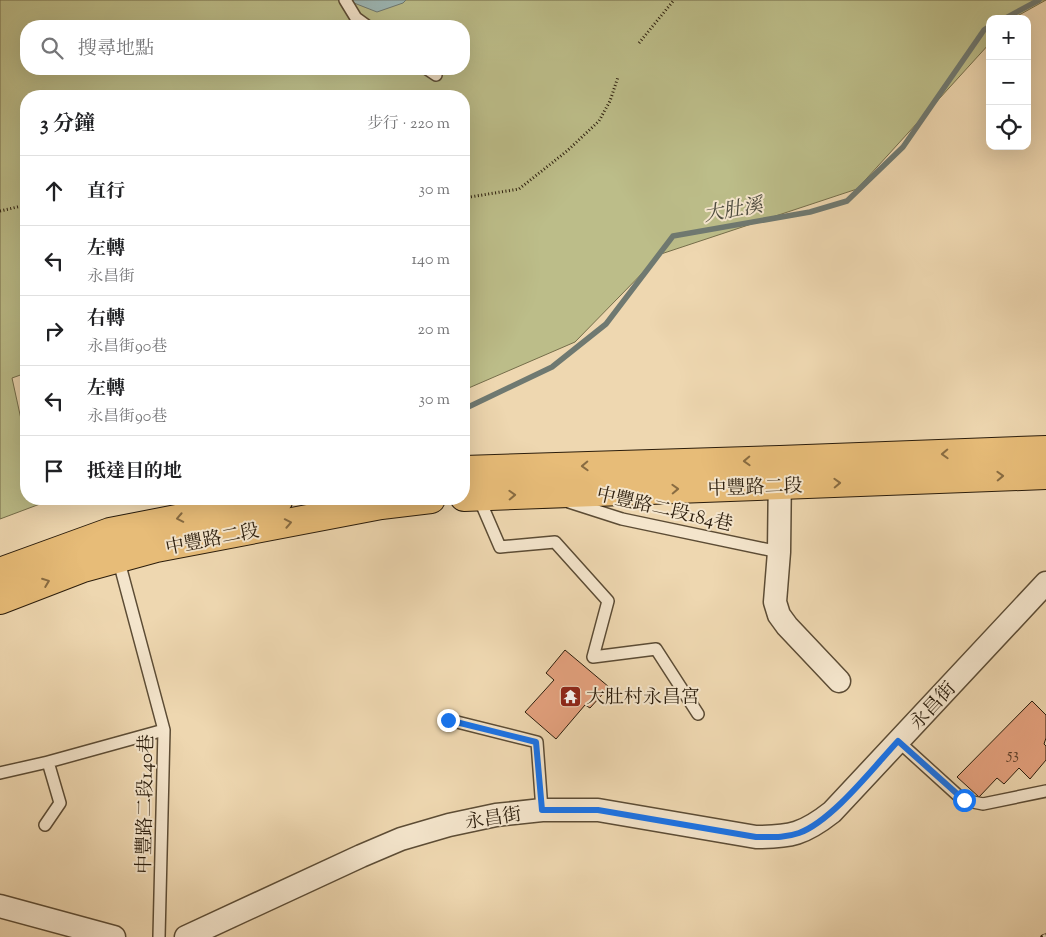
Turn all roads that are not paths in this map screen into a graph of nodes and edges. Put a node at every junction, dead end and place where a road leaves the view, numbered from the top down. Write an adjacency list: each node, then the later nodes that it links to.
1 (344, 0): 2 (lane)
2 (359, 20)
3 (1046, 450): 5 (main road, 中豐路二段, one-way to 5)
4 (470, 470): 5 (main road, 中豐路二段, one-way to 4)
5 (780, 473): 6 (main road, 中豐路二段, one-way to 6); 7 (main road, 中豐路二段, one-way to 5); 11 (street)
6 (1046, 475)
7 (544, 493): 8 (main road, 中豐路二段, one-way to 7); 11 (lane, 中豐路二段184巷)
8 (471, 497): 17 (lane)
9 (381, 505): 10 (main road, 中豐路二段, one-way to 9)
10 (264, 511): 12 (main road, 中豐路二段); 13 (main road, 中豐路二段, one-way to 13)
11 (779, 552): 16 (street)
12 (118, 558): 15 (main road, 中豐路二段, one-way to 12); 19 (lane, 中豐路二段140巷)
13 (0, 572)
14 (1046, 583): 20 (street, 永昌街)
15 (0, 600)
16 (839, 681)
17 (698, 714)
18 (448, 720): 24 (lane)
19 (164, 730): 21 (lane); 28 (lane, 中豐路二段140巷)
20 (898, 741): 23 (lane); 24 (street, 永昌街)
21 (48, 762): 22 (lane); 25 (lane)
22 (0, 773)
23 (1046, 791)
24 (542, 810): 29 (street, 永昌街)
25 (45, 824)
26 (0, 906): 27 (street)
27 (114, 937)
28 (159, 937)
29 (186, 937)

